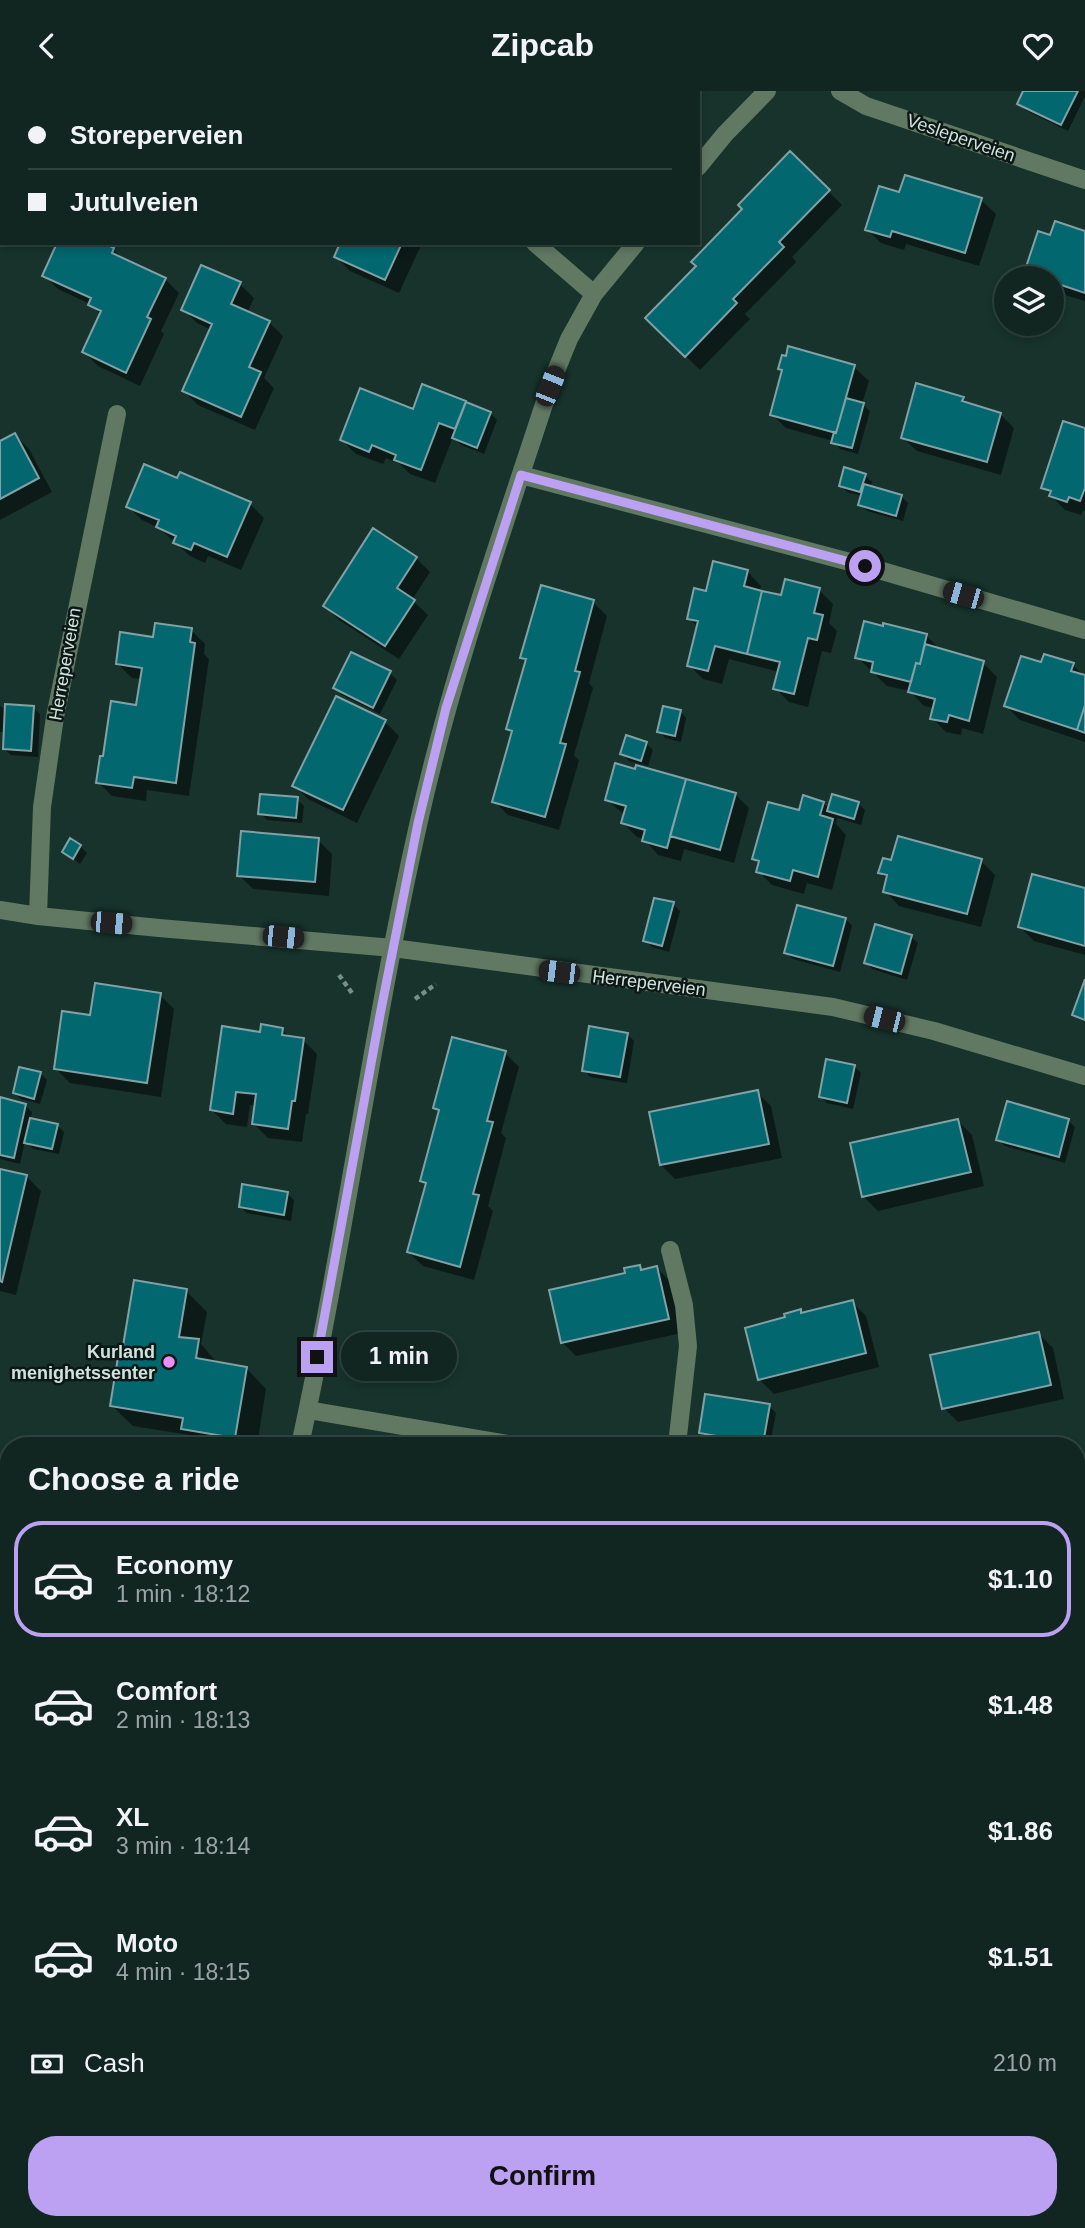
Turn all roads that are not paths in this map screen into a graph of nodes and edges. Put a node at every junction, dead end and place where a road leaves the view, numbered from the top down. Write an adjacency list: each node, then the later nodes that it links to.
1 (767, 91): 3 (street)
2 (840, 91): 4 (street, Vesleperveien)
3 (700, 165)
4 (1085, 180)
5 (537, 245): 7 (street)
6 (634, 245): 7 (street)
7 (594, 294): 9 (street)
8 (117, 414): 12 (street, Herreperveien)
9 (521, 475): 10 (street); 13 (street)
10 (1085, 630)
11 (0, 910): 12 (street, Herreperveien)
12 (38, 916): 13 (street, Herreperveien)
13 (393, 948): 14 (street, Herreperveien); 16 (street)
14 (1085, 1076)
15 (670, 1250): 19 (street)
16 (308, 1410): 17 (street); 18 (street)
17 (302, 1437)
18 (466, 1437)
19 (678, 1437)

